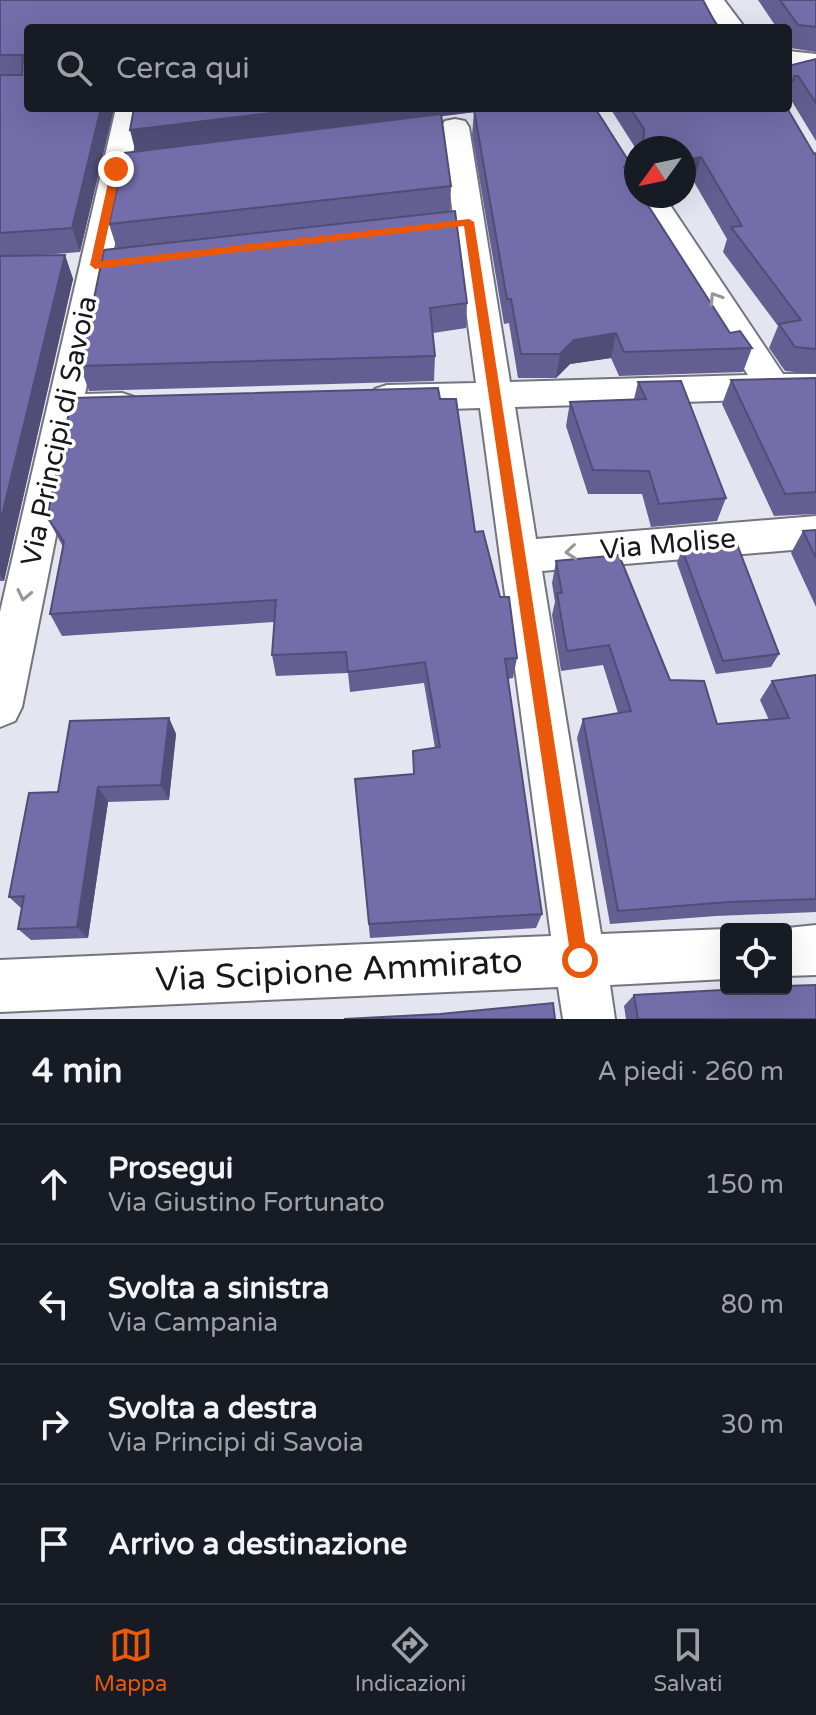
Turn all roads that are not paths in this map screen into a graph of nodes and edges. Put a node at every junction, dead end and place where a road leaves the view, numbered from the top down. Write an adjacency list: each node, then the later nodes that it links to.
1 (712, 0): 2 (street)
2 (730, 24)
3 (792, 59): 4 (street)
4 (816, 62)
5 (129, 112): 13 (street, Via Principi di Savoia)
6 (455, 127): 10 (street)
7 (657, 208): 9 (street, one-way to 7)
8 (816, 386): 9 (street)
9 (773, 387): 10 (street)
10 (495, 394): 11 (street); 15 (street)
11 (351, 399)
12 (160, 405): 13 (street)
13 (64, 408): 16 (street, Via Principi di Savoia, one-way to 16)
14 (816, 532): 15 (street, Via Molise, one-way to 15)
15 (519, 557): 20 (street)
16 (0, 707)
17 (816, 950): 18 (street)
18 (792, 951)
19 (720, 954): 20 (street, Via Scipione Ammirato)
20 (580, 960): 21 (street, Via Scipione Ammirato); 22 (street)
21 (0, 986)
22 (589, 1019)

